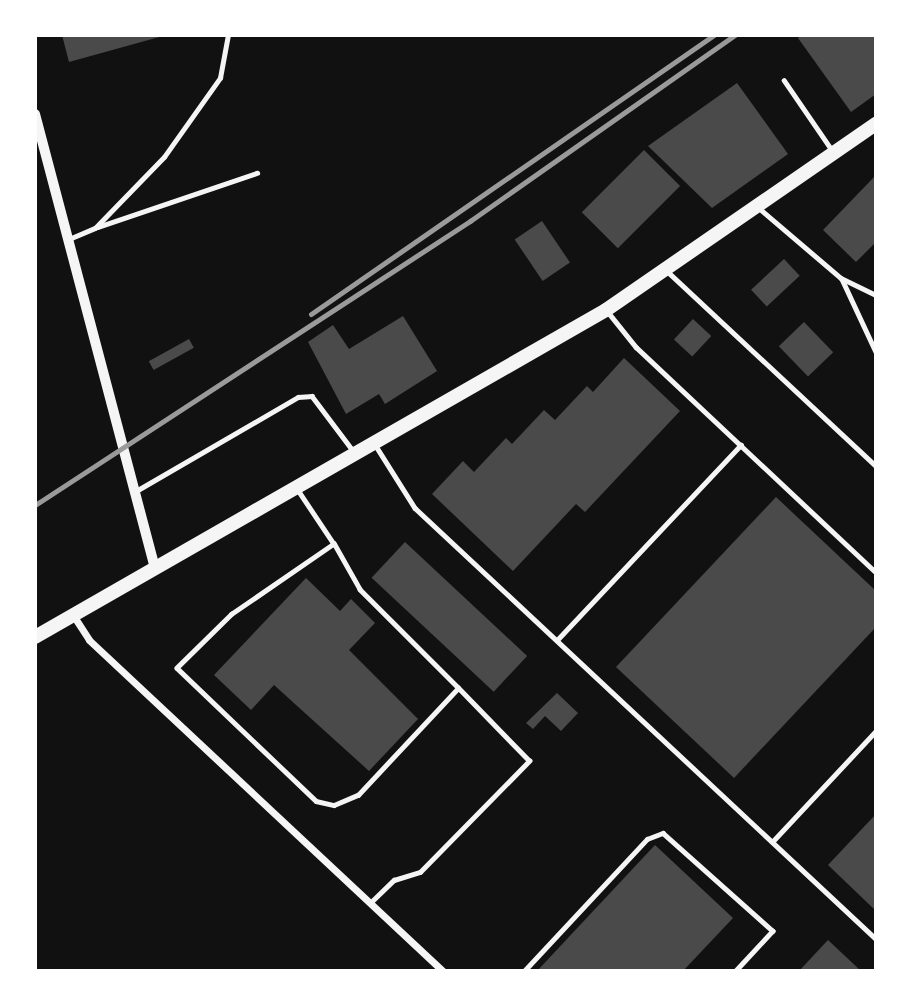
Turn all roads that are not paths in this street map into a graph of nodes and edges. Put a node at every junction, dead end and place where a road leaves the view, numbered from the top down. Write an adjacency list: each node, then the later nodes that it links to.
1 (228, 35): 9 (lane)
2 (784, 79): 6 (lane)
3 (35, 114): 5 (street)
4 (876, 124): 6 (main road)
5 (38, 136): 10 (street)
6 (835, 154): 8 (main road)
7 (257, 173): 9 (lane)
8 (759, 207): 11 (main road); 12 (lane)
9 (95, 228): 10 (lane)
10 (68, 240): 21 (street)
11 (667, 271): 14 (main road); 19 (lane)
12 (841, 278): 13 (lane); 15 (lane)
13 (876, 295)
14 (606, 310): 16 (main road); 17 (lane)
15 (876, 352)
16 (374, 442): 18 (main road); 27 (lane)
17 (741, 445): 24 (lane); 27 (lane)
18 (355, 453): 20 (main road); 21 (lane)
19 (876, 466)
20 (296, 486): 22 (lane); 23 (main road)
21 (135, 492): 23 (street)
22 (334, 544): 28 (lane); 28 (lane)
23 (155, 569): 25 (main road)
24 (876, 572)
25 (72, 615): 26 (main road); 31 (street)
26 (35, 637)
27 (556, 640): 30 (lane)
28 (458, 688): 31 (lane)
29 (876, 731): 30 (lane)
30 (772, 842): 32 (lane)
31 (370, 903): 33 (street)
32 (876, 939)
33 (443, 971)
34 (524, 971): 35 (lane)
35 (736, 971)

